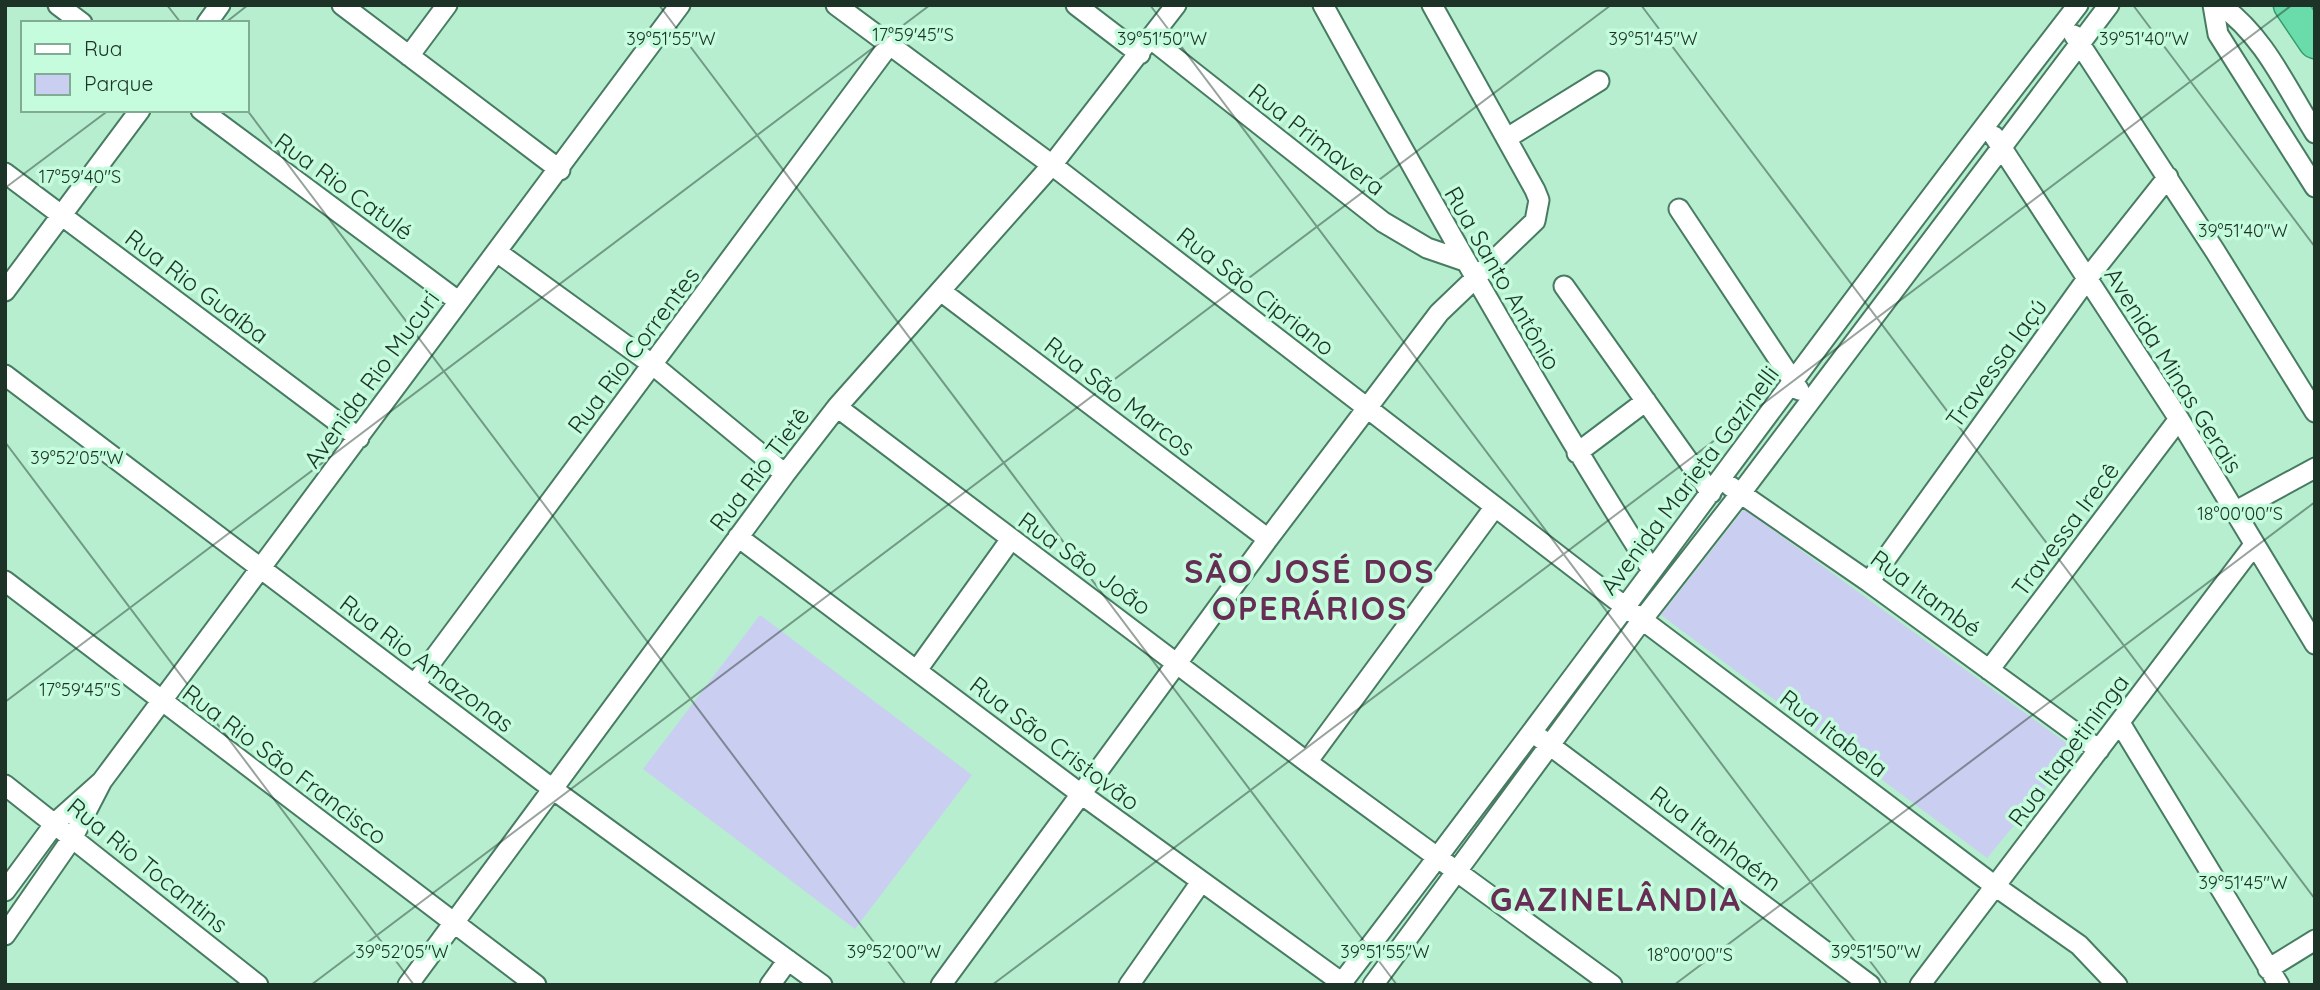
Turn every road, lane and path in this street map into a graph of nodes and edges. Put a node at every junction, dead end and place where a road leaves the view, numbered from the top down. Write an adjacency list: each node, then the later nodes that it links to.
1 (58, 5): 16 (street)
2 (220, 5): 17 (street)
3 (342, 5): 23 (street)
4 (447, 5): 23 (street)
5 (680, 5): 32 (street, Avenida Rio Mucuri)
6 (836, 5): 21 (street, Rua São Cipriano)
7 (1076, 5): 22 (street, Rua Primavera)
8 (1176, 5): 22 (street, Rua Rio Tietê)
9 (1323, 5): 39 (street, Rua Santo Antônio)
10 (1432, 5): 29 (street)
11 (2078, 5): 18 (street, Avenida Marieta Gazinelli)
12 (2109, 5): 20 (street, Avenida Marieta Gazinelli)
13 (2213, 5): 35 (street)
14 (2220, 5): 28 (street)
15 (2290, 5): 19 (highway)
16 (79, 21)
17 (208, 21)
18 (2064, 23): 20 (street); 27 (street, Avenida Marieta Gazinelli)
19 (2315, 42)
20 (2080, 43): 30 (street, Avenida Marieta Gazinelli); 34 (street)
21 (889, 45): 31 (street, Rua São Cipriano); 48 (street, Rua Rio Correntes)
22 (1146, 46): 31 (street, Rua Rio Tietê); 39 (street, Rua Primavera)
23 (408, 56): 32 (street)
24 (1600, 81): 29 (street)
25 (139, 112): 37 (street)
26 (204, 112): 46 (street, Rua Rio Catulé)
27 (1987, 126): 30 (street, Avenida Minas Gerais); 43 (street, Avenida Marieta Gazinelli)
28 (2315, 133)
29 (1507, 138): 40 (street)
30 (2001, 145): 41 (street, Avenida Minas Gerais); 47 (street, Avenida Marieta Gazinelli)
31 (1052, 165): 45 (street, Rua Rio Tietê); 54 (street, Rua São Cipriano)
32 (560, 170): 38 (street, Avenida Rio Mucuri)
33 (5, 173): 37 (street, Rua Rio Guaíba)
34 (2168, 177): 41 (street, Travessa Iaçú); 55 (street)
35 (2315, 187)
36 (1679, 209): 50 (street)
37 (62, 215): 44 (street); 57 (street, Rua Rio Guaíba)
38 (497, 252): 46 (street, Avenida Rio Mucuri); 48 (street)
39 (1462, 260): 40 (street, Rua Santo Antônio)
40 (1474, 278): 54 (street); 58 (street, Rua Santo Antônio)
41 (2087, 279): 56 (street, Avenida Minas Gerais); 72 (street, Travessa Iaçú)
42 (1564, 286): 51 (street, Rua Itambé)
43 (1864, 289): 47 (street); 50 (street, Avenida Marieta Gazinelli)
44 (5, 290)
45 (942, 292): 53 (street, Rua Rio Tietê); 67 (street, Rua São Marcos)
46 (458, 301): 57 (street, Avenida Rio Mucuri)
47 (1882, 304): 52 (street, Avenida Marieta Gazinelli)
48 (653, 365): 60 (street); 79 (street, Rua Rio Correntes)
49 (5, 375): 69 (street, Rua Rio Amazonas)
50 (1794, 382): 52 (street); 61 (street, Avenida Marieta Gazinelli)
51 (1646, 401): 58 (street); 61 (street, Rua Itambé)
52 (1808, 402): 62 (street, Avenida Marieta Gazinelli)
53 (837, 407): 60 (street, Rua Rio Tietê); 66 (street, Rua São João)
54 (1368, 409): 63 (street, Rua São Cipriano); 67 (street)
55 (2315, 412)
56 (2179, 419): 64 (street, Avenida Minas Gerais); 78 (street, Travessa Irecê)
57 (359, 438): 69 (street, Avenida Rio Mucuri)
58 (1577, 453): 70 (street, Rua Santo Antônio)
59 (2315, 468): 64 (street)
60 (785, 474): 65 (street, Rua Rio Tietê)
61 (1716, 487): 62 (street, Rua Itambé); 70 (street, Avenida Marieta Gazinelli)
62 (1741, 494): 72 (street, Rua Itambé); 74 (street, Avenida Marieta Gazinelli)
63 (1494, 508): 73 (street, Rua São Cipriano); 85 (street)
64 (2234, 512): 68 (street, Avenida Minas Gerais)
65 (738, 537): 77 (street, Rua São Cristovão); 88 (street, Rua Rio Tietê)
66 (1011, 539): 76 (street, Rua São João); 77 (street)
67 (1268, 539): 76 (street)
68 (2254, 545): 75 (street, Avenida Minas Gerais); 81 (street, Rua Itapetininga)
69 (261, 568): 79 (street, Rua Rio Amazonas); 80 (street, Avenida Rio Mucuri)
70 (1651, 569): 73 (street, Avenida Marieta Gazinelli)
71 (5, 581): 80 (street, Rua Rio São Francisco)
72 (1869, 582): 78 (street, Rua Itambé)
73 (1624, 606): 74 (street, Rua São Cipriano); 82 (street, Avenida Marieta Gazinelli)
74 (1643, 620): 83 (street, Avenida Marieta Gazinelli); 95 (street, Rua Itabela)
75 (2315, 645)
76 (1178, 662): 85 (street, Rua São João); 89 (street)
77 (917, 670): 89 (street, Rua São Cristovão)
78 (1989, 670): 84 (street, Rua Itambé)
79 (415, 684): 88 (street, Rua Rio Amazonas)
80 (159, 701): 86 (street, Avenida Rio Mucuri); 97 (street, Rua Rio São Francisco)
81 (2120, 723): 84 (street, Rua Itapetininga); 101 (street)
82 (1531, 732): 83 (street, Rua Itanhaém); 92 (street, Avenida Marieta Gazinelli)
83 (1551, 746): 93 (street, Avenida Marieta Gazinelli); 112 (street, Rua Itanhaém)
84 (2099, 750): 95 (street, Rua Itapetininga)
85 (1307, 762): 92 (street, Rua São João)
86 (102, 781): 90 (street, Avenida Rio Mucuri); 91 (street, Avenida Rio Mucuri)
87 (5, 785): 90 (street, Rua Rio Tocantins)
88 (554, 790): 97 (street, Rua Rio Tietê); 100 (street, Rua Rio Amazonas)
89 (1081, 793): 94 (street, Rua São Cristovão); 108 (street)
90 (56, 822): 91 (street, Rua Rio Tocantins); 96 (street, Avenida Rio Mucuri)
91 (73, 837): 98 (street, Avenida Rio Mucuri); 103 (street, Rua Rio Tocantins)
92 (1439, 858): 93 (street, Rua São João); 102 (street, Avenida Marieta Gazinelli)
93 (1457, 870): 110 (street, Avenida Marieta Gazinelli); 111 (street, Rua São João)
94 (1201, 881): 102 (street, Rua São Cristovão); 109 (street)
95 (1995, 886): 113 (street, Rua Itapetininga); 114 (street, Rua Itabela)
96 (5, 891)
97 (455, 922): 104 (street, Rua Rio Tietê); 105 (street, Rua Rio São Francisco)
98 (5, 935)
99 (2315, 940): 101 (street)
100 (788, 960): 106 (street); 107 (street, Rua Rio Amazonas)
101 (2274, 977)
102 (1343, 984)
103 (258, 985)
104 (408, 985)
105 (536, 985)
106 (770, 985)
107 (822, 985)
108 (941, 985)
109 (1129, 985)
110 (1373, 985)
111 (1612, 985)
112 (1870, 985)
113 (1920, 985)
114 (2117, 985)

